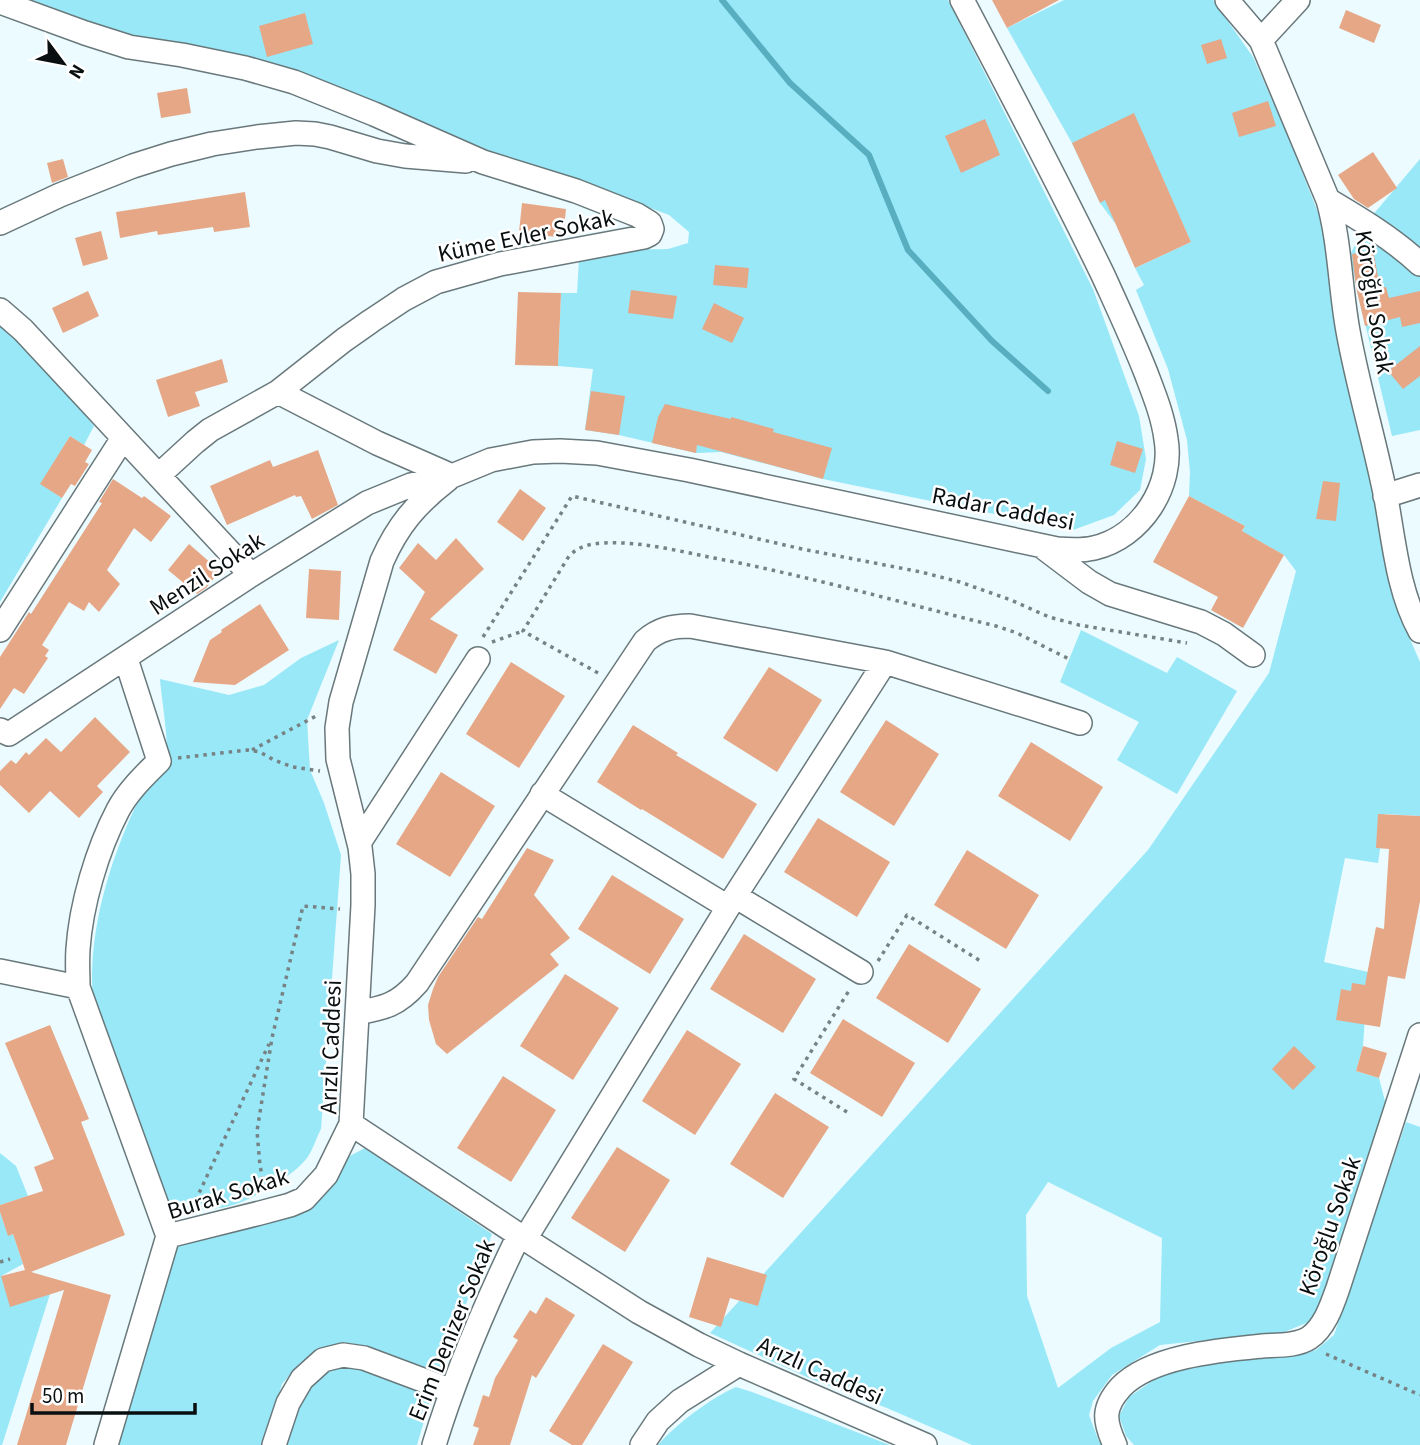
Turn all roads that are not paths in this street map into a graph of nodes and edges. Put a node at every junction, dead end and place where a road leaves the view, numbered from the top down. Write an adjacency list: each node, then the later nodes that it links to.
1 (962, 0): 17 (street, Radar Caddesi)
2 (1227, 0): 5 (street, Köroğlu Sokak)
3 (1297, 0): 5 (street)
4 (0, 2): 6 (street, Küme Evler Sokak)
5 (1261, 40): 7 (street, Köroğlu Sokak)
6 (483, 162): 8 (street, Küme Evler Sokak); 11 (street, Küme Evler Sokak)
7 (1328, 200): 9 (street); 16 (street, Köroğlu Sokak)
8 (0, 223)
9 (1420, 264)
10 (0, 310): 12 (street)
11 (278, 392): 13 (street, Küme Evler Sokak); 14 (street)
12 (123, 438): 13 (street); 19 (street)
13 (159, 475): 18 (street)
14 (452, 475): 17 (street, Radar Caddesi); 18 (street, Menzil Sokak); 28 (street, Arızlı Caddesi)
15 (1420, 485): 16 (street)
16 (1385, 496): 20 (street, Köroğlu Sokak)
17 (1041, 545): 22 (street)
18 (251, 575): 23 (street, Menzil Sokak)
19 (0, 630)
20 (1420, 631)
21 (478, 652): 28 (street)
22 (1253, 655)
23 (125, 659): 26 (street, Menzil Sokak); 32 (street)
24 (885, 662): 25 (street); 27 (street); 29 (street, Erim Denizer Sokak)
25 (1080, 723)
26 (3, 734)
27 (542, 794): 29 (street); 33 (street)
28 (359, 844): 33 (street, Arızlı Caddesi)
29 (731, 902): 31 (street); 37 (street, Erim Denizer Sokak)
30 (0, 971): 32 (street)
31 (861, 972)
32 (78, 987): 36 (street)
33 (357, 1013): 35 (street, Arızlı Caddesi)
34 (1420, 1035): 45 (street, Köroğlu Sokak)
35 (351, 1124): 36 (street, Burak Sokak); 37 (street, Arızlı Caddesi)
36 (174, 1234): 40 (street, Burak Sokak)
37 (522, 1237): 38 (street, Arızlı Caddesi); 39 (street, Erim Denizer Sokak)
38 (739, 1364): 43 (street); 44 (street, Arızlı Caddesi)
39 (452, 1391): 41 (street); 42 (street, Erim Denizer Sokak)
40 (106, 1445)
41 (274, 1445)
42 (434, 1445)
43 (642, 1445)
44 (925, 1445)
45 (1115, 1445)

